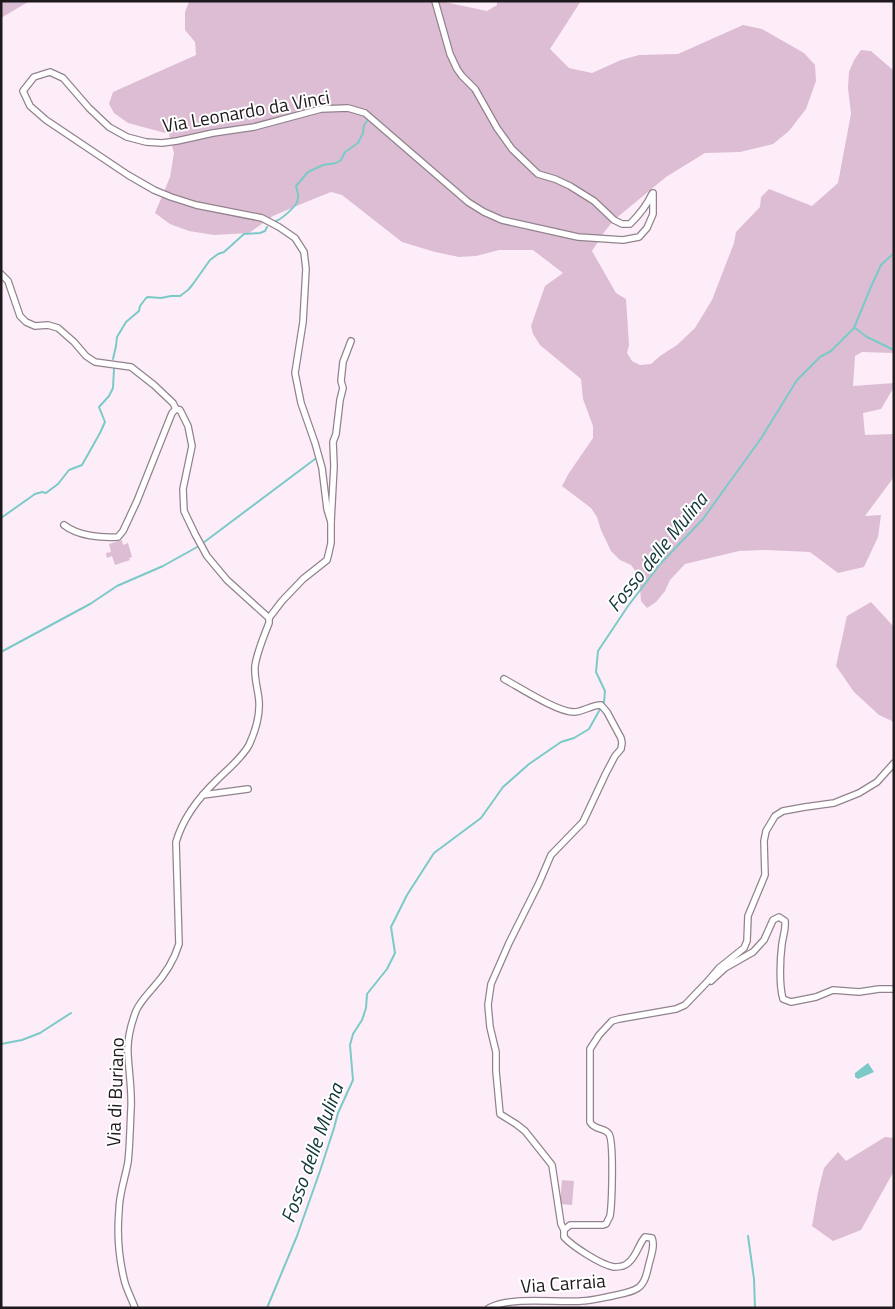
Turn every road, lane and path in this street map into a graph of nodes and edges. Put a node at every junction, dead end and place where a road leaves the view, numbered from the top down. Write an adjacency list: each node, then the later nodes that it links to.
1 (435, 1): 5 (street, Via Leonardo da Vinci)
2 (1, 274): 4 (street)
3 (351, 341): 5 (street)
4 (176, 409): 6 (street); 7 (street)
5 (331, 522): 7 (street, Via di Buriano)
6 (64, 525)
7 (269, 618): 11 (street, Via di Buriano)
8 (504, 678): 14 (street)
9 (894, 763): 12 (street)
10 (248, 789): 11 (street)
11 (203, 794): 15 (street, Via di Buriano)
12 (708, 982): 13 (street); 14 (street)
13 (894, 989)
14 (564, 1230): 16 (street, Via Carraia)
15 (135, 1308)
16 (489, 1308)

